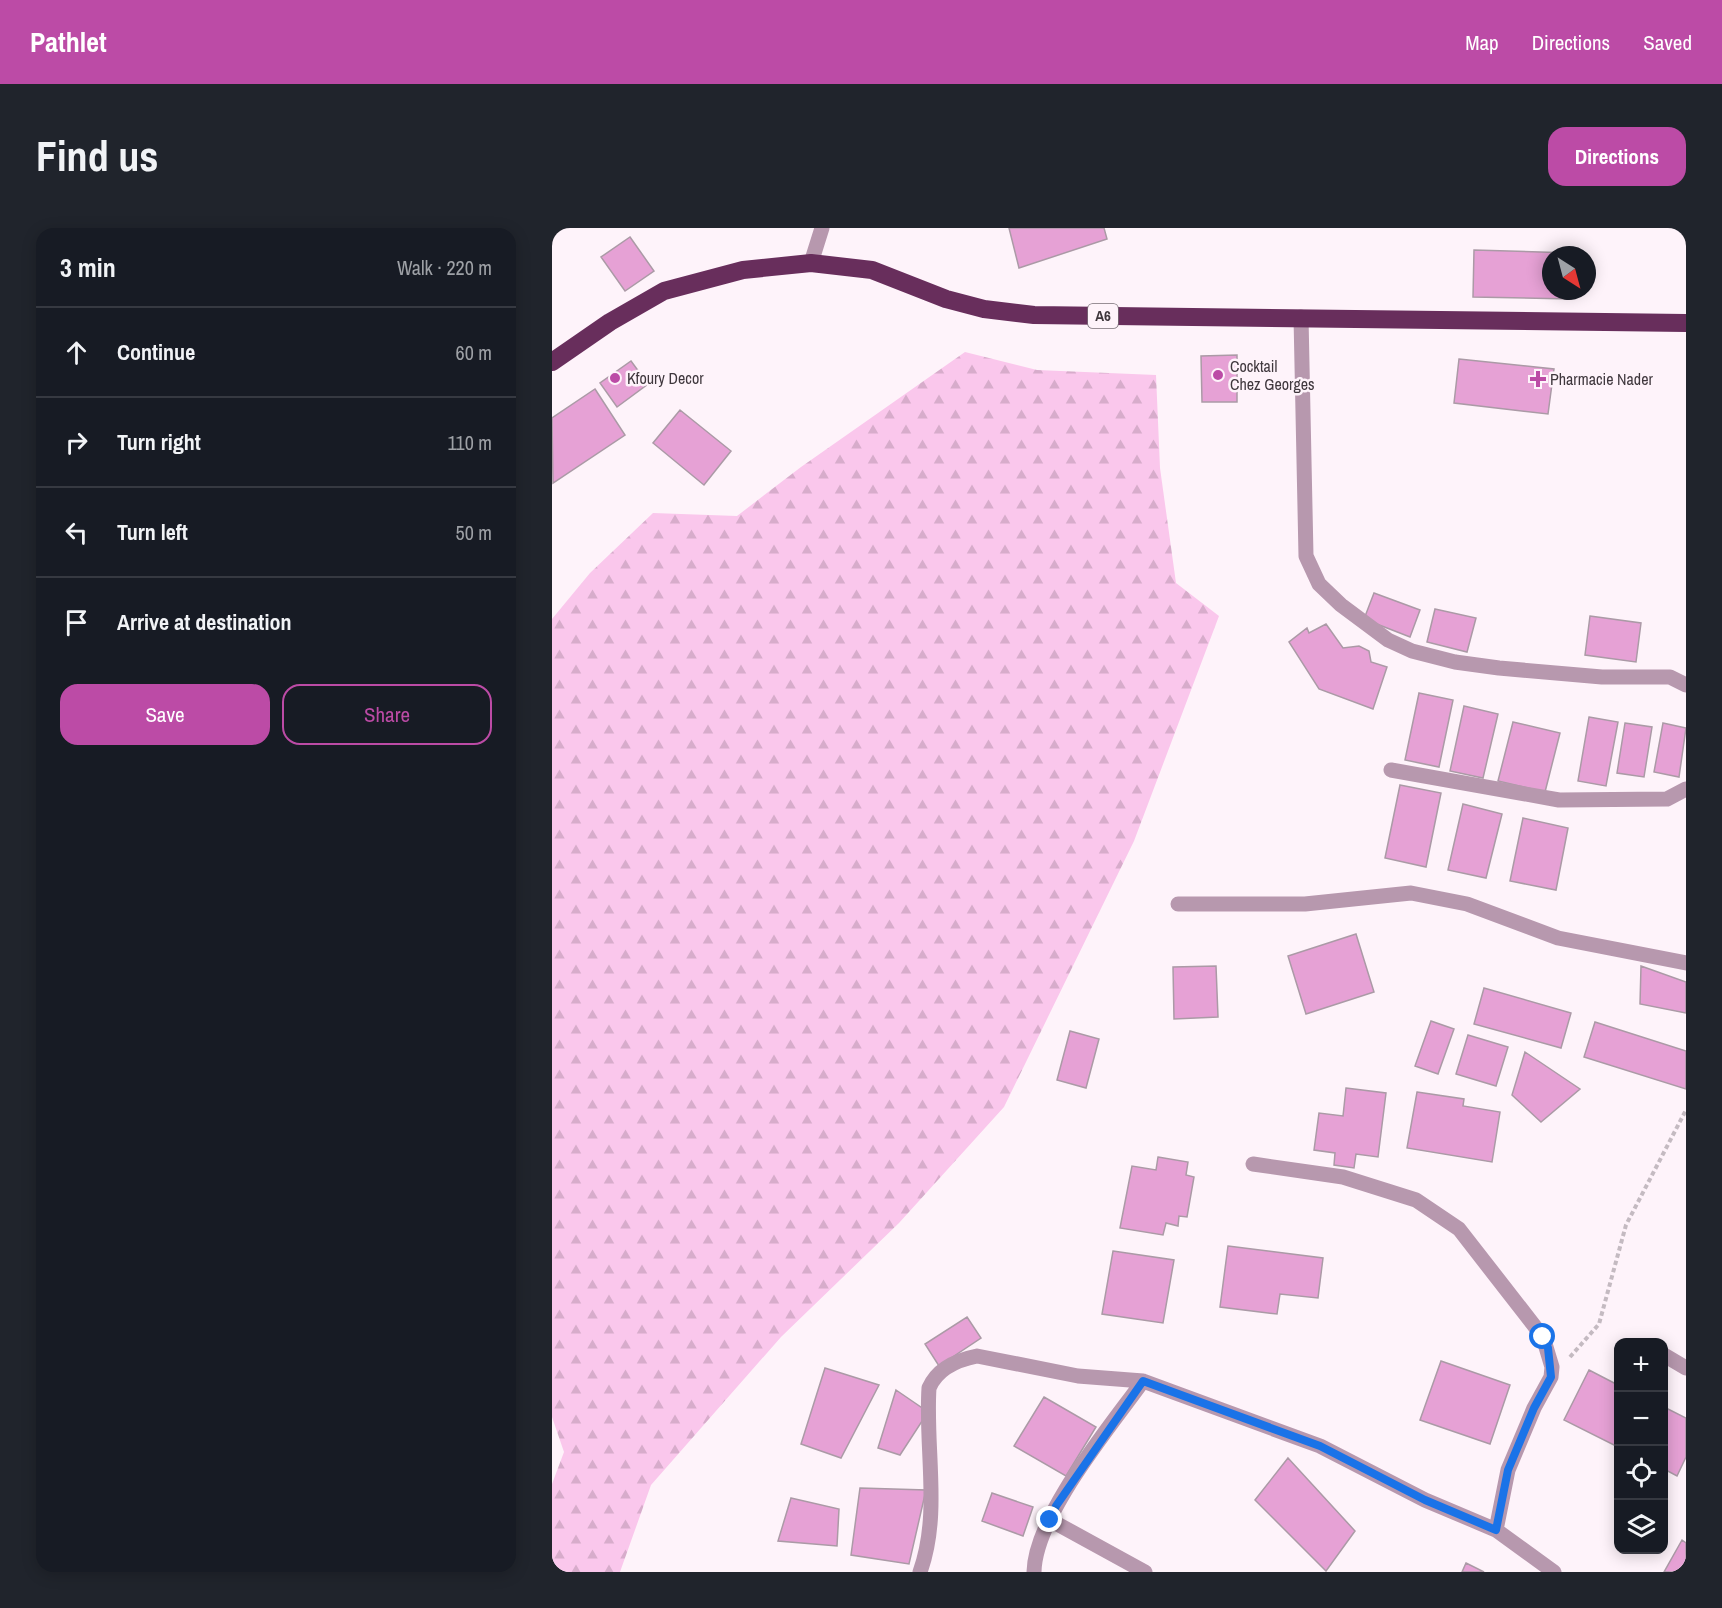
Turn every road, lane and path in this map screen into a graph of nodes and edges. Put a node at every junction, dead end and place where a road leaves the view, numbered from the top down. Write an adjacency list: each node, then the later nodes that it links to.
1 (822, 228): 2 (street)
2 (811, 263): 3 (highway, A6); 5 (highway, A6)
3 (1301, 317): 4 (highway, A6); 6 (street)
4 (1686, 323)
5 (552, 362)
6 (1686, 685)
7 (1391, 770): 8 (street)
8 (1686, 789)
9 (1178, 904): 10 (street)
10 (1686, 963)
11 (1686, 1110): 15 (path)
12 (1253, 1164): 15 (street)
13 (1668, 1357): 14 (street)
14 (1686, 1368)
15 (1551, 1377): 18 (street)
16 (1143, 1381): 17 (street); 18 (street); 19 (street)
17 (1050, 1520): 20 (street); 21 (street)
18 (1496, 1530): 22 (street)
19 (920, 1572)
20 (1034, 1572)
21 (1145, 1572)
22 (1554, 1572)

